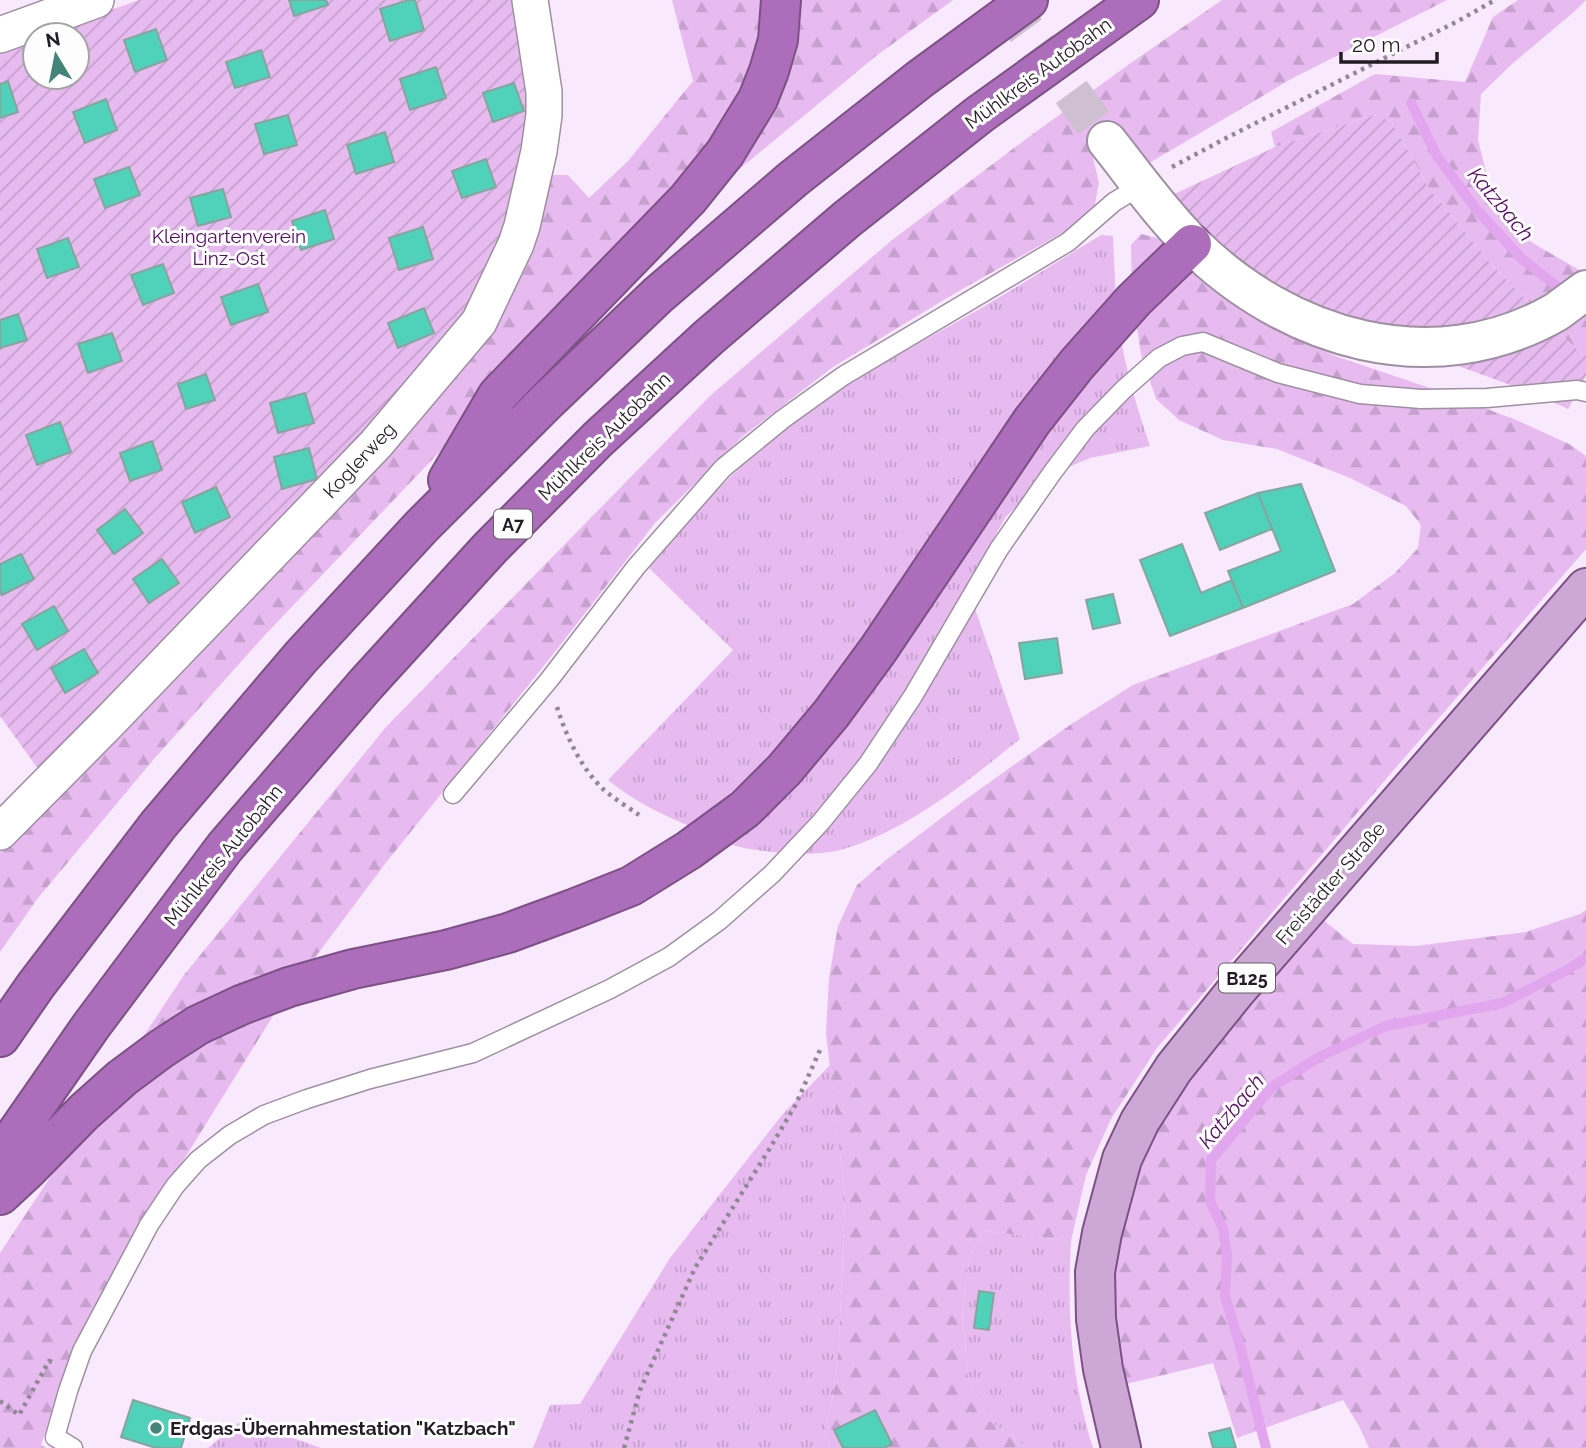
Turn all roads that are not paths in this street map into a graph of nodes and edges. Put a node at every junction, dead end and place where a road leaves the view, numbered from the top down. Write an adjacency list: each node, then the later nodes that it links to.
1 (96, 0): 6 (street)
2 (530, 0): 15 (street, Koglerweg)
3 (781, 0): 12 (highway)
4 (1028, 0): 12 (highway)
5 (1139, 0): 17 (highway, Mühlkreis Autobahn / A7)
6 (0, 36)
7 (1107, 141): 8 (street)
8 (1142, 185): 9 (street); 14 (lane)
9 (1192, 244): 10 (street); 18 (highway)
10 (1572, 300)
11 (1586, 392): 19 (lane)
12 (421, 527): 16 (highway)
13 (1586, 588): 20 (main road, Freistädter Straße / B125)
14 (453, 794)
15 (0, 832)
16 (0, 1037)
17 (0, 1157)
18 (0, 1195)
19 (72, 1448)
20 (1121, 1448)

